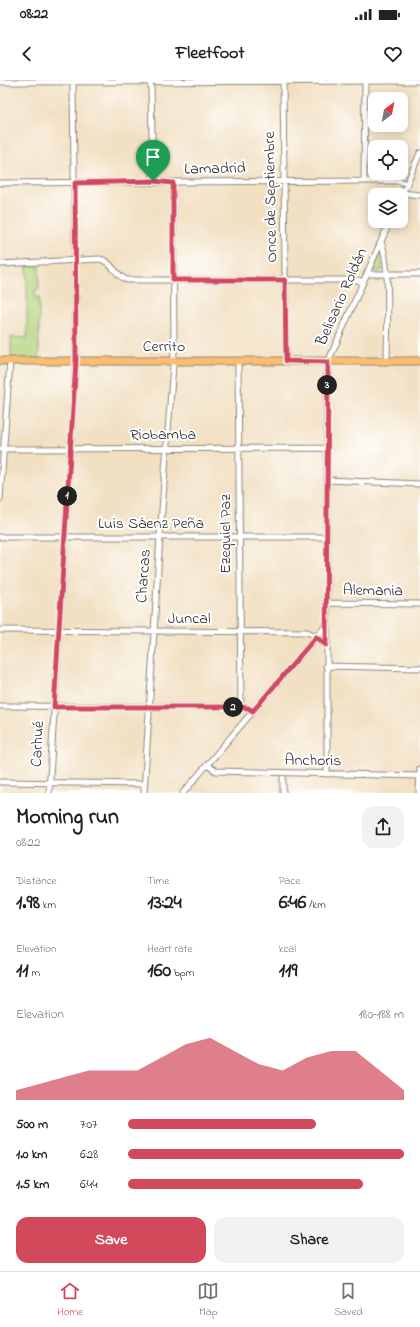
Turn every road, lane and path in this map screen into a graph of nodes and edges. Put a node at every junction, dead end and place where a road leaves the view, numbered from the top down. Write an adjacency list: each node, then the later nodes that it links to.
1 (244, 80): 6 (street); 10 (street)
2 (309, 80): 3 (street); 6 (street)
3 (365, 80): 4 (street); 13 (street)
4 (375, 80): 7 (street)
5 (60, 81): 8 (street); 9 (street)
6 (283, 81): 14 (street, Once de Septiembre)
7 (420, 81)
8 (0, 82)
9 (73, 82): 10 (street); 16 (street, Carhué)
10 (150, 82): 12 (street)
11 (420, 153): 18 (street)
12 (153, 181): 16 (street, Lamadrid); 17 (street, Lamadrid)
13 (364, 181): 14 (street, Lamadrid); 18 (street, Lamadrid)
14 (284, 182): 17 (street, Lamadrid); 30 (street, Once de Septiembre)
15 (0, 183): 16 (street, Lamadrid)
16 (75, 183): 24 (street, Carhué)
17 (173, 183): 29 (street, Charcas)
18 (407, 184): 19 (street)
19 (405, 188)
20 (408, 195): 21 (street)
21 (420, 195)
22 (387, 228): 23 (street, Belisario Roldán)
23 (381, 242): 26 (street); 27 (street, Belisario Roldán)
24 (75, 260): 25 (street); 29 (street); 35 (street, Carhué)
25 (0, 264)
26 (386, 273): 27 (street); 28 (street); 38 (street)
27 (367, 274): 31 (street, Belisario Roldán)
28 (420, 274)
29 (173, 280): 30 (street); 32 (street, Charcas)
30 (285, 280): 31 (street); 37 (street, Once de Septiembre)
31 (363, 283): 40 (street, Belisario Roldán)
32 (173, 360): 35 (main road, Cerrito); 36 (main road, Cerrito); 42 (street, Charcas)
33 (0, 361): 34 (main road, Cerrito)
34 (10, 361): 35 (main road, Cerrito); 44 (street)
35 (76, 361): 45 (street, Carhué)
36 (238, 361): 37 (main road, Cerrito); 41 (street, Ezequiel Paz)
37 (286, 361): 40 (main road, Cerrito)
38 (387, 361): 39 (main road, Cerrito); 40 (main road, Cerrito)
39 (420, 361)
40 (328, 362): 43 (street)
41 (239, 447): 42 (street, Riobamba); 43 (street, Riobamba); 50 (street, Ezequiel Paz)
42 (168, 448): 45 (street, Riobamba); 49 (street, Charcas)
43 (327, 448): 46 (street)
44 (2, 449): 45 (street, Riobamba); 48 (street)
45 (70, 449): 52 (street, Carhué)
46 (327, 480): 47 (street); 53 (street)
47 (420, 484)
48 (0, 499)
49 (160, 536): 50 (street, Luis Sáenz Peña); 52 (street, Luis Sáenz Peña); 59 (street, Charcas)
50 (239, 536): 53 (street, Luis Sáenz Peña); 60 (street, Ezequiel Paz)
51 (0, 537): 52 (street, Luis Sáenz Peña)
52 (64, 537): 58 (street, Carhué)
53 (326, 537): 54 (street)
54 (326, 603): 55 (street, Alemania); 56 (street)
55 (420, 604)
56 (325, 627): 61 (street); 62 (street)
57 (0, 630): 58 (street, Juncal)
58 (59, 630): 59 (street, Juncal); 66 (street, Carhué)
59 (154, 631): 60 (street, Juncal); 67 (street, Charcas)
60 (240, 632): 61 (street, Juncal); 68 (street, Ezequiel Paz)
61 (316, 637): 62 (street, Juncal); 69 (street)
62 (326, 645): 63 (street)
63 (326, 666): 64 (street); 73 (street)
64 (420, 668)
65 (0, 706): 66 (street)
66 (54, 707): 67 (street); 76 (street, Carhué)
67 (149, 707): 68 (street); 77 (street, Charcas)
68 (241, 707): 69 (street)
69 (253, 711): 70 (street)
70 (207, 765): 72 (street, Anchoris); 80 (street)
71 (420, 769): 74 (street)
72 (284, 773): 73 (street, Anchoris); 81 (street)
73 (327, 774): 74 (street, Anchoris)
74 (420, 776): 82 (street)
75 (0, 782): 76 (street)
76 (49, 783): 77 (street); 78 (street, Carhué)
77 (144, 784): 79 (street, Charcas)
78 (49, 793)
79 (144, 793)
80 (183, 793)
81 (283, 793)
82 (419, 793)

